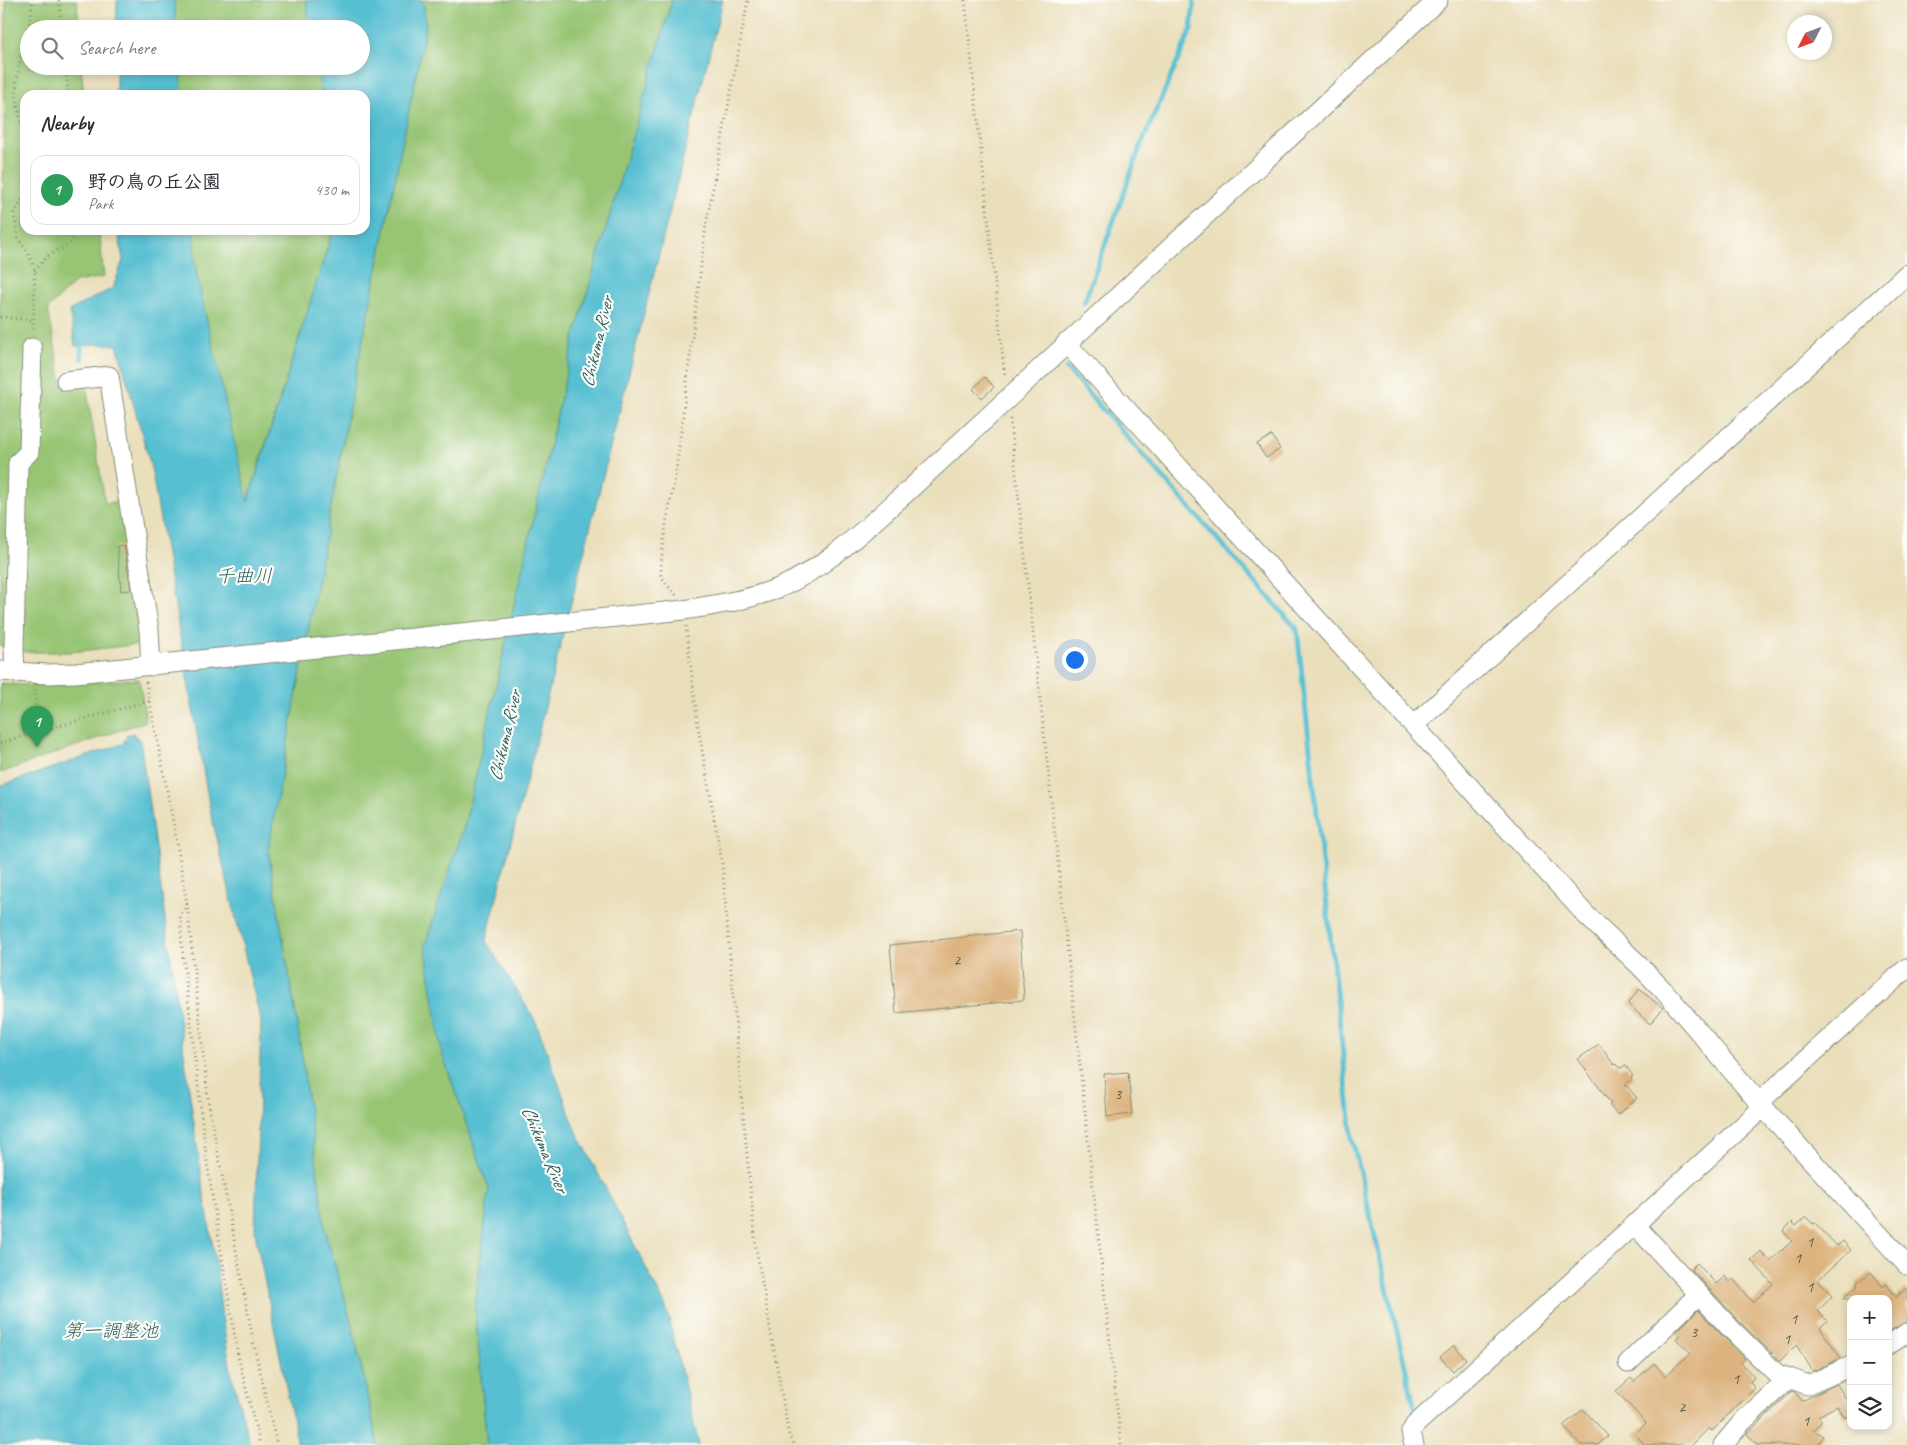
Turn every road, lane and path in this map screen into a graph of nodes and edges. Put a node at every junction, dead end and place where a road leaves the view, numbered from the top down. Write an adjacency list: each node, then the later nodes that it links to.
1 (33, 0): 6 (path)
2 (59, 0): 7 (path)
3 (748, 0): 22 (path)
4 (964, 0): 21 (path)
5 (1438, 0): 18 (street)
6 (29, 20)
7 (61, 20)
8 (20, 63): 11 (path)
9 (67, 75): 10 (path)
10 (68, 90)
11 (20, 117)
12 (20, 204): 14 (path)
13 (76, 235): 14 (path)
14 (35, 271): 17 (path)
15 (1907, 274): 27 (street)
16 (0, 318): 17 (path)
17 (33, 320): 19 (path)
18 (1066, 343): 21 (street); 27 (street)
19 (32, 348): 24 (street)
20 (66, 381): 23 (street)
21 (1007, 398): 22 (street); 44 (path)
22 (684, 610): 23 (street); 43 (path)
23 (152, 666): 24 (street); 26 (path)
24 (8, 672)
25 (35, 686): 28 (path)
26 (149, 702): 28 (path); 30 (path)
27 (1414, 725): 32 (street)
28 (37, 732): 29 (path)
29 (0, 743)
30 (187, 904): 41 (path); 42 (path)
31 (1907, 968): 32 (street)
32 (1761, 1105): 33 (street); 34 (street)
33 (1634, 1224): 35 (street); 45 (street)
34 (1907, 1265)
35 (1699, 1294): 38 (street); 40 (street)
36 (1907, 1333): 37 (street)
37 (1892, 1342)
38 (1628, 1363)
39 (1847, 1368): 40 (street)
40 (1789, 1378): 46 (street)
41 (260, 1445)
42 (277, 1445)
43 (795, 1445)
44 (1121, 1445)
45 (1414, 1445)
46 (1723, 1445)

